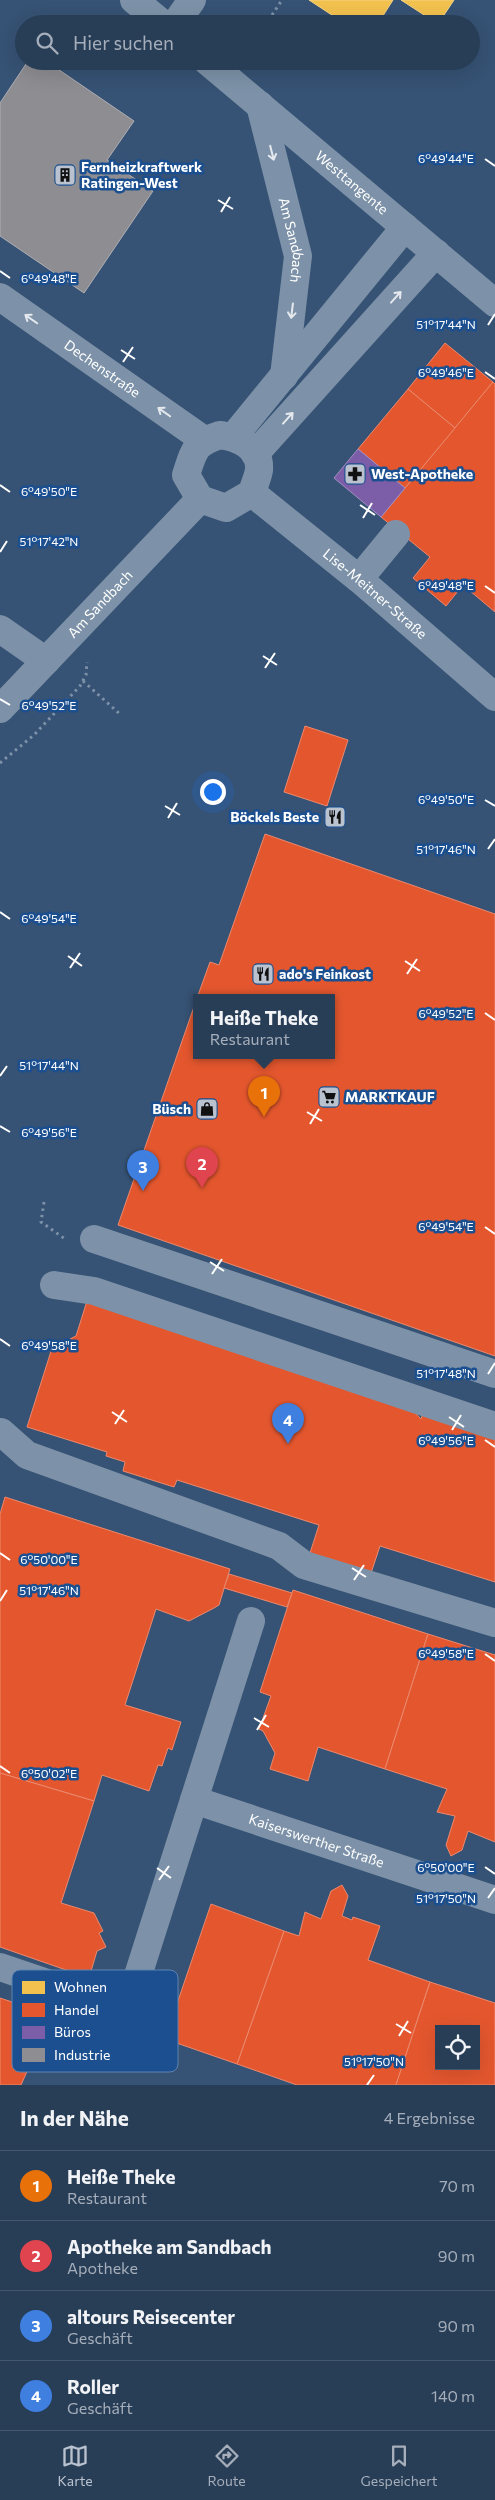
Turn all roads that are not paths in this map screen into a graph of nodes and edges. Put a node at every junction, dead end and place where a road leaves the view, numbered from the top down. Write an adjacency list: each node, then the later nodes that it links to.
1 (134, 0): 3 (street)
2 (192, 0): 4 (street)
3 (152, 15)
4 (181, 15)
5 (218, 70): 6 (street, Westtangente)
6 (260, 105): 7 (street, Westtangente); 11 (street, Am Sandbach, one-way to 11)
7 (405, 227): 8 (street, Westtangente); 11 (street)
8 (436, 253): 10 (street, Westtangente); 14 (street, one-way to 8)
9 (0, 297): 13 (street, Dechenstraße, one-way to 9)
10 (495, 303)
11 (284, 376): 12 (street)
12 (234, 436): 13 (street); 14 (street)
13 (204, 440): 16 (street)
14 (255, 454): 15 (street)
15 (252, 493): 16 (street); 18 (street, Lise-Meitner-Straße)
16 (200, 499): 20 (street, Am Sandbach)
17 (396, 534): 18 (street)
18 (359, 579): 21 (street, Lise-Meitner-Straße)
19 (0, 629): 20 (street)
20 (46, 661): 22 (street, Am Sandbach)
21 (495, 696)
22 (0, 709)
23 (83, 1242): 25 (street)
24 (54, 1285): 26 (street)
25 (495, 1374)
26 (495, 1426)
27 (1, 1432): 29 (street)
28 (251, 1621): 30 (street)
29 (495, 1623)
30 (194, 1800): 31 (street, Kaiserswerther Straße); 33 (street)
31 (495, 1900)
32 (0, 1967): 34 (street)
33 (140, 1970)
34 (12, 1971)

